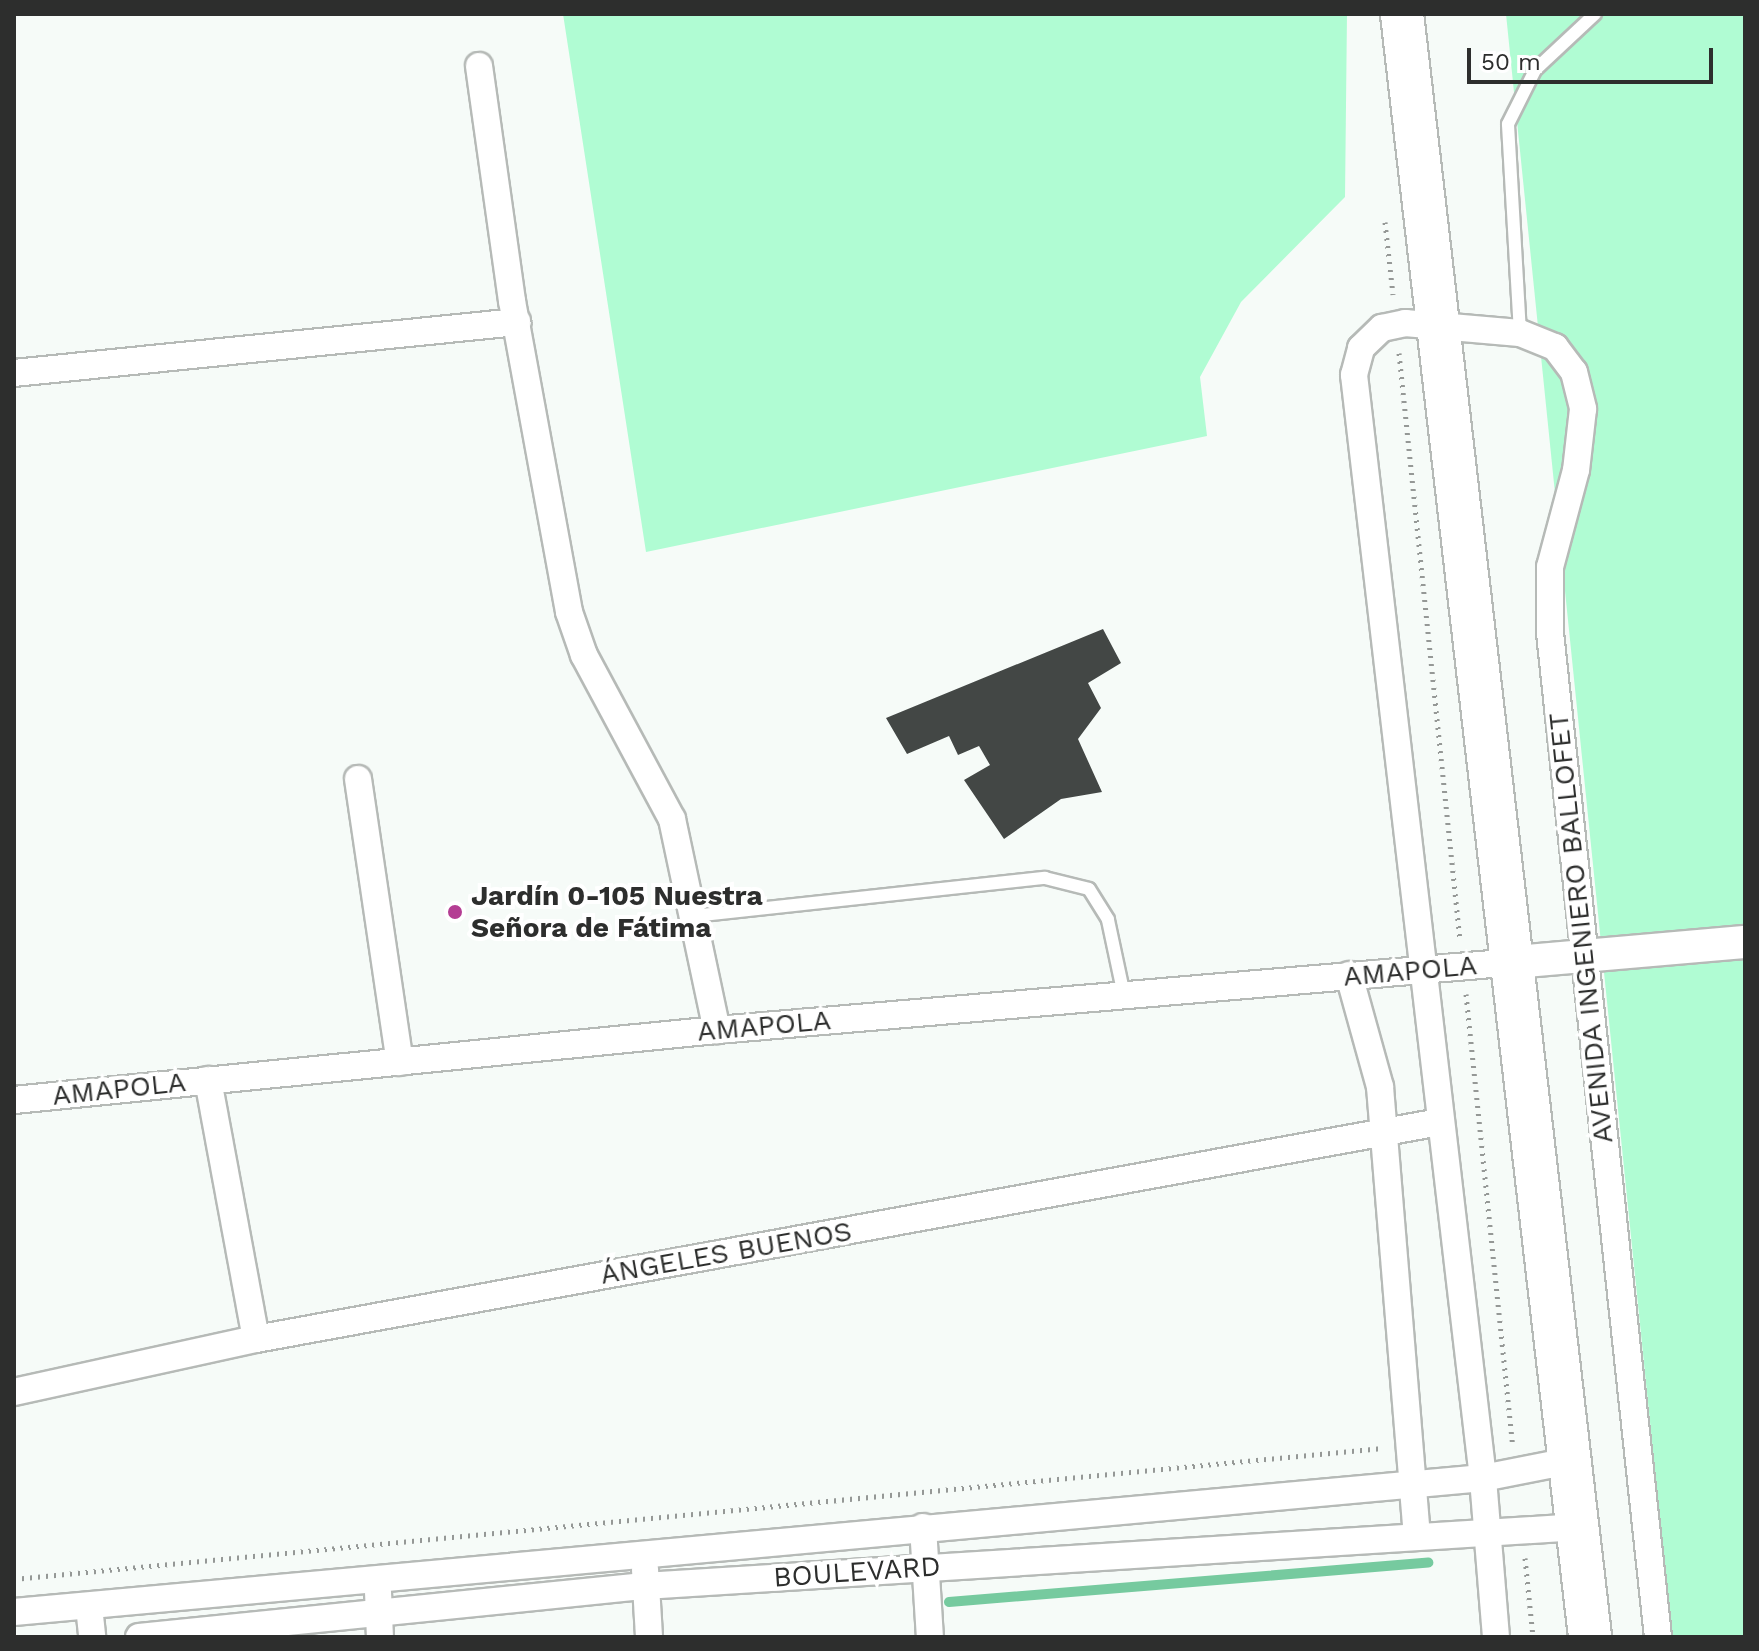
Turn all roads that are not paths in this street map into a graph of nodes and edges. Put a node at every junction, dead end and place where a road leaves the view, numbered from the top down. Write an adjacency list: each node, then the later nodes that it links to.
1 (1402, 14): 5 (highway)
2 (1595, 14): 6 (lane)
3 (479, 66): 4 (street)
4 (517, 322): 7 (street); 9 (street)
5 (1439, 326): 6 (street, AVENIDA INGENIERO BALLOFET); 12 (highway); 13 (street, AVENIDA INGENIERO BALLOFET)
6 (1520, 333): 11 (street, AVENIDA INGENIERO BALLOFET)
7 (14, 373)
8 (358, 779): 17 (street)
9 (693, 916): 15 (lane); 16 (street)
10 (1745, 942): 11 (street)
11 (1585, 956): 12 (street); 45 (street, AVENIDA INGENIERO BALLOFET)
12 (1515, 962): 13 (street, AMAPOLA); 24 (highway)
13 (1426, 969): 14 (street, AMAPOLA); 20 (street)
14 (1349, 975): 15 (street, AMAPOLA); 21 (street)
15 (1124, 995): 16 (street, AMAPOLA)
16 (717, 1030): 17 (street, AMAPOLA)
17 (400, 1062): 18 (street, AMAPOLA)
18 (208, 1080): 19 (street, AMAPOLA); 22 (street)
19 (14, 1100)
20 (1439, 1122): 21 (street, ÁNGELES BUENOS); 25 (street)
21 (1385, 1132): 22 (street, ÁNGELES BUENOS); 26 (street)
22 (256, 1339): 23 (street, ÁNGELES BUENOS)
23 (14, 1392)
24 (1570, 1461): 25 (street); 28 (highway)
25 (1483, 1478): 26 (street); 29 (street)
26 (1411, 1485): 27 (street); 30 (street)
27 (923, 1527): 31 (street); 32 (street)
28 (1578, 1527): 29 (street, BOULEVARD); 44 (highway)
29 (1486, 1531): 30 (street, BOULEVARD); 43 (street)
30 (1417, 1535): 32 (street, BOULEVARD)
31 (645, 1550): 33 (street); 34 (street)
32 (924, 1568): 34 (street, BOULEVARD); 42 (street)
33 (379, 1577): 35 (street); 36 (street)
34 (644, 1586): 36 (street, BOULEVARD); 41 (street)
35 (89, 1606): 37 (street); 38 (street)
36 (378, 1610): 39 (street, BOULEVARD); 40 (street)
37 (14, 1612)
38 (92, 1637)
39 (139, 1637)
40 (380, 1637)
41 (649, 1637)
42 (930, 1637)
43 (1496, 1637)
44 (1590, 1637)
45 (1658, 1637)

